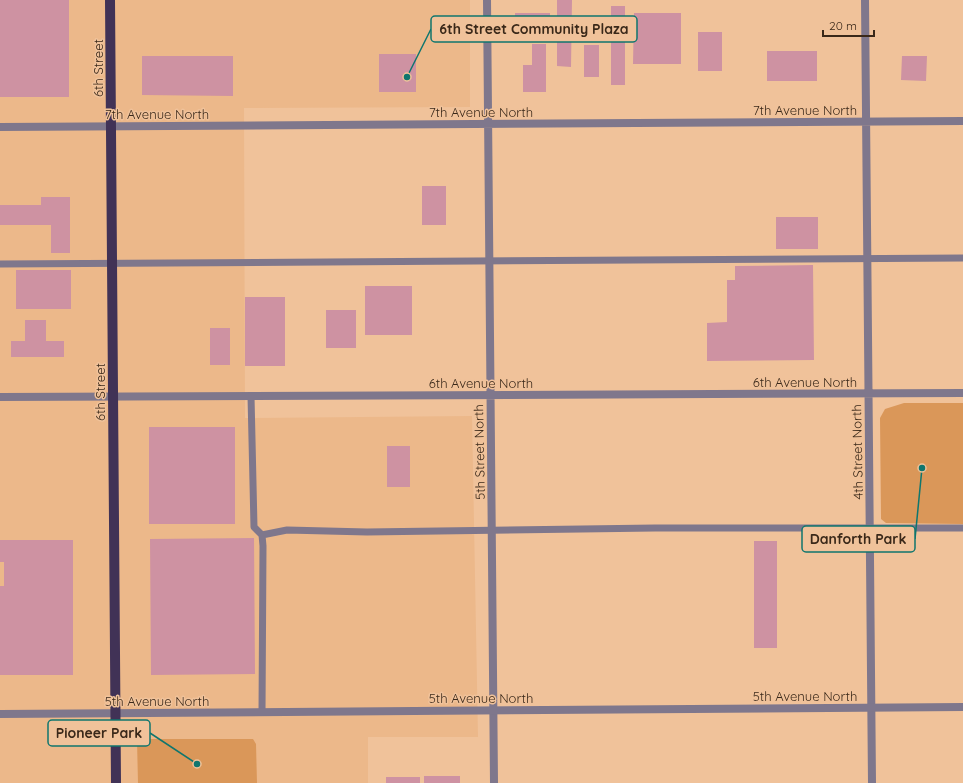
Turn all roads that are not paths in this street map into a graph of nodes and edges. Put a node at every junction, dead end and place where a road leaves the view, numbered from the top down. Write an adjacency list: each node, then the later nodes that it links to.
1 (110, 0): 8 (main road, 6th Street)
2 (487, 0): 6 (street, 5th Street North)
3 (865, 0): 5 (street, 4th Street North)
4 (963, 121): 5 (street, 7th Avenue North)
5 (866, 122): 6 (street, 7th Avenue North); 9 (street, 4th Street North)
6 (488, 124): 8 (street, 7th Avenue North); 11 (street, 5th Street North)
7 (0, 126): 8 (street, 7th Avenue North)
8 (111, 126): 12 (main road, 6th Street)
9 (868, 258): 10 (lane); 11 (lane); 14 (street, 4th Street North)
10 (963, 258)
11 (489, 261): 12 (lane); 16 (street, 5th Street North)
12 (112, 263): 13 (lane); 17 (main road, 6th Street)
13 (0, 264)
14 (869, 393): 15 (street, 6th Avenue North); 16 (street, 6th Avenue North); 21 (street, 4th Street North)
15 (963, 393)
16 (490, 395): 18 (street, 6th Avenue North); 22 (street, 5th Street North)
17 (113, 396): 18 (street, 6th Avenue North); 19 (street, 6th Avenue North); 28 (main road, 6th Street)
18 (250, 396): 23 (lane)
19 (0, 397)
20 (963, 528): 21 (lane)
21 (870, 529): 22 (lane); 25 (street, 4th Street North)
22 (492, 530): 23 (lane); 26 (street, 5th Street North)
23 (262, 535): 27 (lane)
24 (963, 707): 25 (street, 5th Avenue North)
25 (872, 708): 26 (street, 5th Avenue North); 32 (street, 4th Street North)
26 (493, 710): 27 (street, 5th Avenue North); 31 (street, 5th Street North)
27 (262, 712): 28 (street, 5th Avenue North)
28 (115, 713): 29 (street, 5th Avenue North); 30 (main road, 6th Street)
29 (0, 714)
30 (116, 783)
31 (494, 783)
32 (872, 783)

